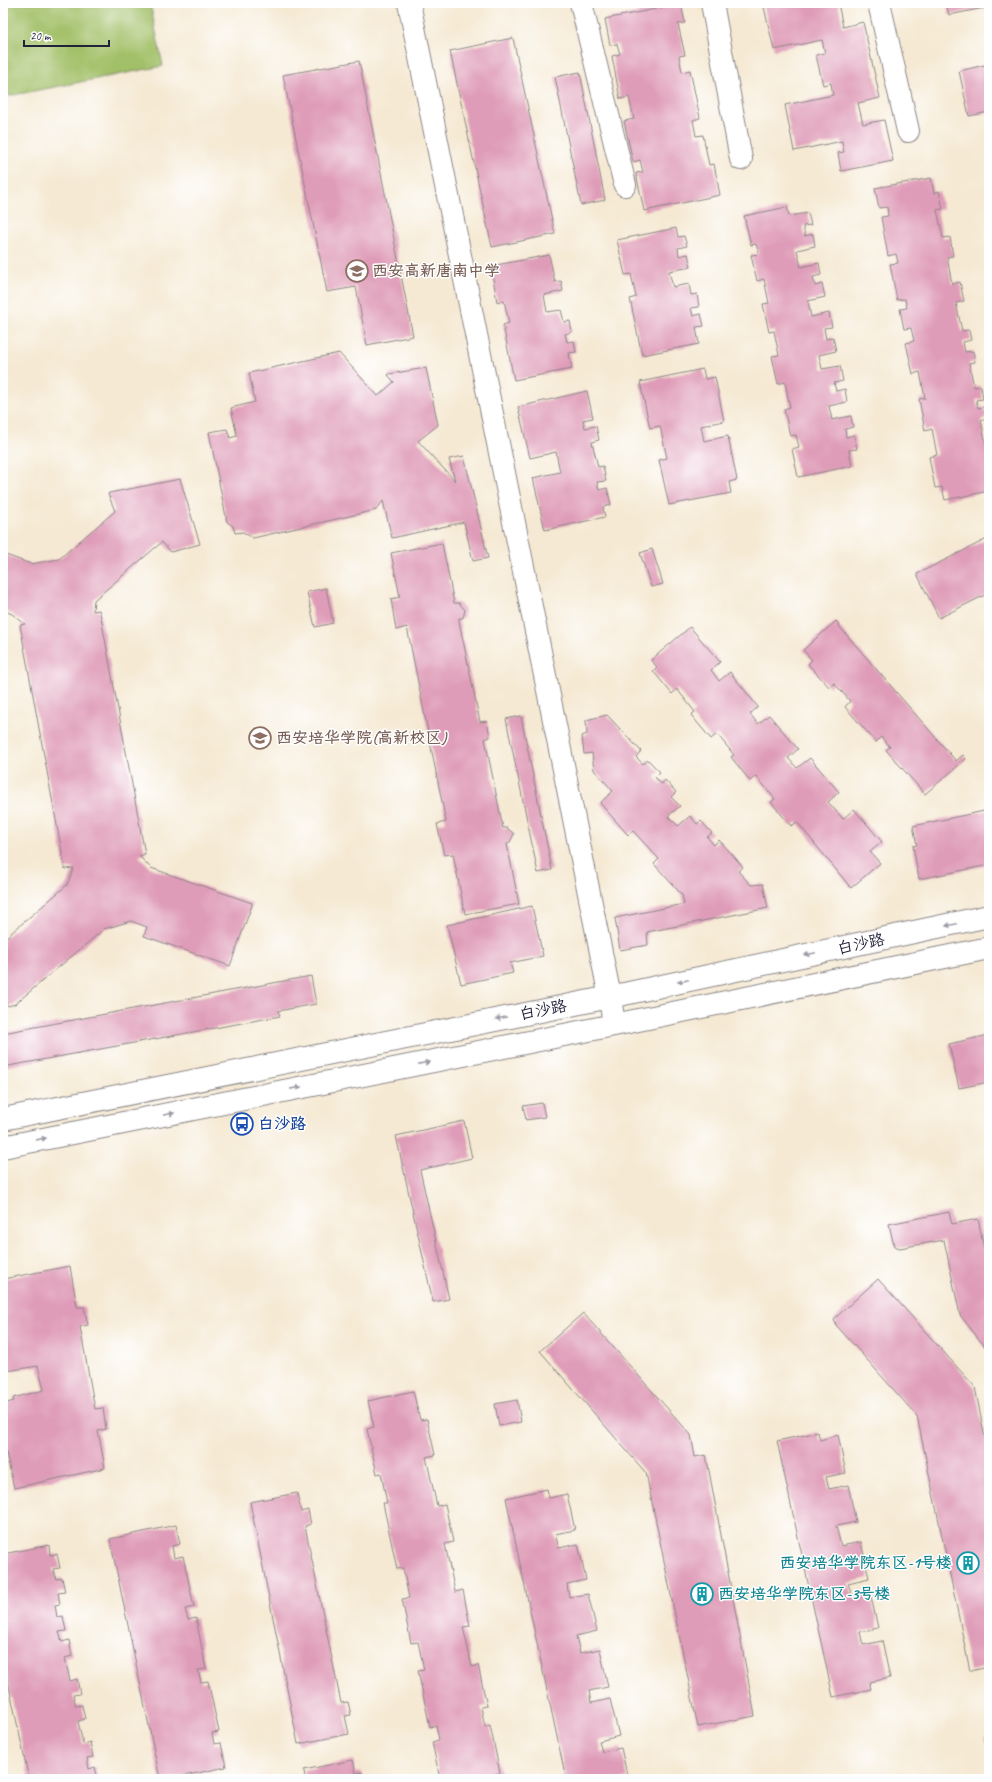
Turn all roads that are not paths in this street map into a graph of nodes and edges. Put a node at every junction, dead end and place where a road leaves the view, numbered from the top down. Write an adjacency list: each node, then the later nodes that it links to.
1 (409, 3): 10 (street)
2 (581, 3): 7 (street)
3 (712, 3): 6 (street)
4 (879, 3): 5 (street)
5 (908, 131)
6 (741, 159)
7 (625, 185)
8 (989, 916): 10 (street, 白沙路, one-way to 10)
9 (989, 948): 11 (street, 白沙路)
10 (610, 996): 11 (street); 12 (street, 白沙路, one-way to 12)
11 (614, 1025): 13 (street, 白沙路, one-way to 11)
12 (3, 1118)
13 (3, 1146)

